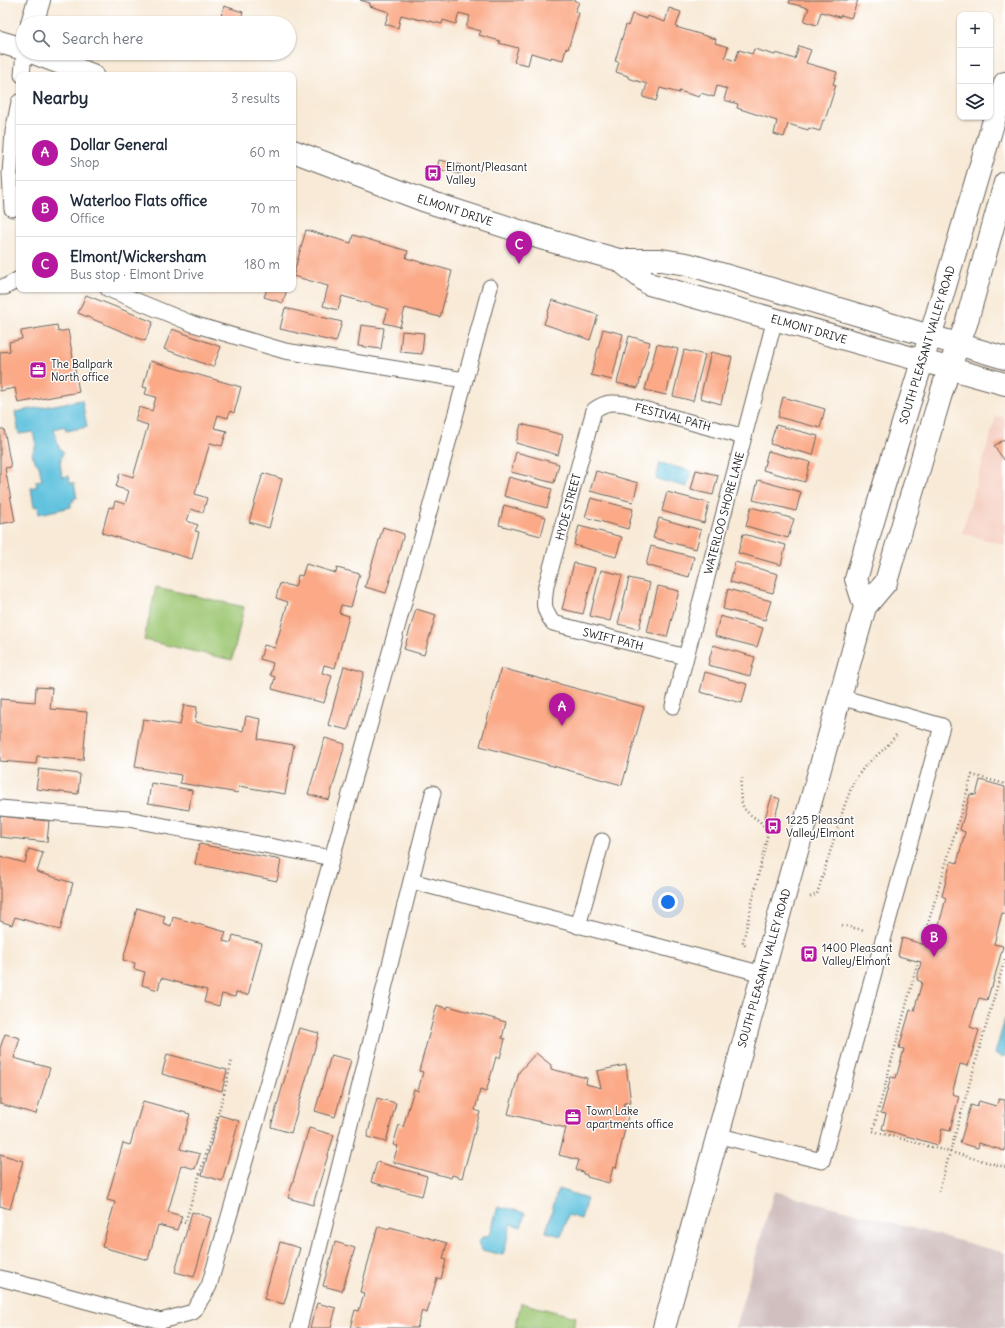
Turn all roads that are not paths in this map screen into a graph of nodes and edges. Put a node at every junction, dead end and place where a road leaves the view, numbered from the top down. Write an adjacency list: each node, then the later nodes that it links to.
1 (39, 0): 2 (main road)
2 (34, 16)
3 (0, 42): 4 (main road)
4 (16, 47)
5 (23, 60): 7 (lane)
6 (52, 60): 8 (main road)
7 (22, 72)
8 (84, 72)
9 (1005, 83): 22 (main road, SOUTH PLEASANT VALLEY ROAD)
10 (16, 117): 13 (lane)
11 (296, 152): 14 (main road, ELMONT DRIVE)
12 (1005, 182): 23 (main road, SOUTH PLEASANT VALLEY ROAD)
13 (10, 210)
14 (620, 260): 15 (main road, ELMONT DRIVE); 19 (main road, ELMONT DRIVE)
15 (687, 264): 19 (main road); 22 (main road, ELMONT DRIVE)
16 (16, 281): 17 (lane)
17 (0, 287)
18 (490, 287): 27 (lane)
19 (669, 290): 21 (main road, ELMONT DRIVE)
20 (115, 292): 27 (lane)
21 (775, 319): 25 (main road, ELMONT DRIVE); 30 (lane, WATERLOO SHORE LANE)
22 (930, 336): 23 (main road, ELMONT DRIVE); 25 (main road, SOUTH PLEASANT VALLEY ROAD)
23 (958, 345): 24 (main road, ELMONT DRIVE); 26 (main road, SOUTH PLEASANT VALLEY ROAD)
24 (1005, 358)
25 (923, 361): 26 (main road, ELMONT DRIVE); 31 (main road, SOUTH PLEASANT VALLEY ROAD)
26 (949, 369): 28 (main road, ELMONT DRIVE); 31 (main road, SOUTH PLEASANT VALLEY ROAD)
27 (465, 380): 39 (lane)
28 (1005, 384)
29 (602, 404): 30 (lane, FESTIVAL PATH); 32 (lane, HYDE STREET)
30 (744, 437): 33 (lane, WATERLOO SHORE LANE)
31 (865, 607): 34 (main road, SOUTH PLEASANT VALLEY ROAD)
32 (545, 613): 33 (lane, SWIFT PATH)
33 (686, 657): 35 (lane, WATERLOO SHORE LANE)
34 (840, 697): 42 (main road, SOUTH PLEASANT VALLEY ROAD); 43 (lane)
35 (673, 706)
36 (433, 793): 40 (lane)
37 (0, 808): 39 (lane)
38 (602, 840): 41 (lane)
39 (332, 858): 44 (lane)
40 (411, 881): 41 (lane); 45 (lane)
41 (578, 926): 42 (lane)
42 (763, 974): 43 (main road, SOUTH PLEASANT VALLEY ROAD)
43 (716, 1135): 46 (main road, SOUTH PLEASANT VALLEY ROAD)
44 (0, 1278)
45 (299, 1328)
46 (664, 1328)

